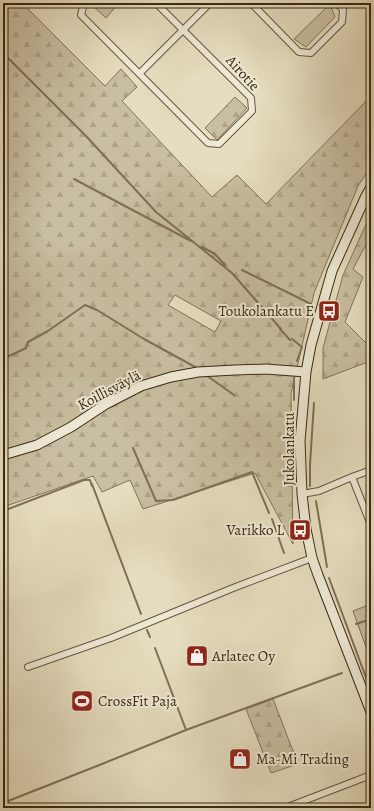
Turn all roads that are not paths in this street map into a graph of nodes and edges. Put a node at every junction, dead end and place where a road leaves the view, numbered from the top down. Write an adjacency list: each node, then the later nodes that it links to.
1 (84, 3): 7 (street)
2 (156, 3): 6 (street)
3 (210, 3): 6 (street)
4 (251, 3): 5 (street)
5 (336, 3)
6 (183, 30): 7 (street); 7 (street, Airotie)
7 (140, 73)
8 (371, 187): 9 (main road, Jukolankatu)
9 (368, 200): 10 (main road, Jukolankatu)
10 (306, 372): 11 (main road, Koillisväylä); 14 (main road, Jukolankatu)
11 (3, 455)
12 (371, 470): 13 (street)
13 (352, 477): 14 (street); 15 (street)
14 (302, 494): 16 (main road, Jukolankatu)
15 (371, 526)
16 (312, 558): 17 (street); 18 (main road, Jukolankatu)
17 (28, 667)
18 (371, 712)
19 (371, 775): 20 (street)
20 (285, 808)

